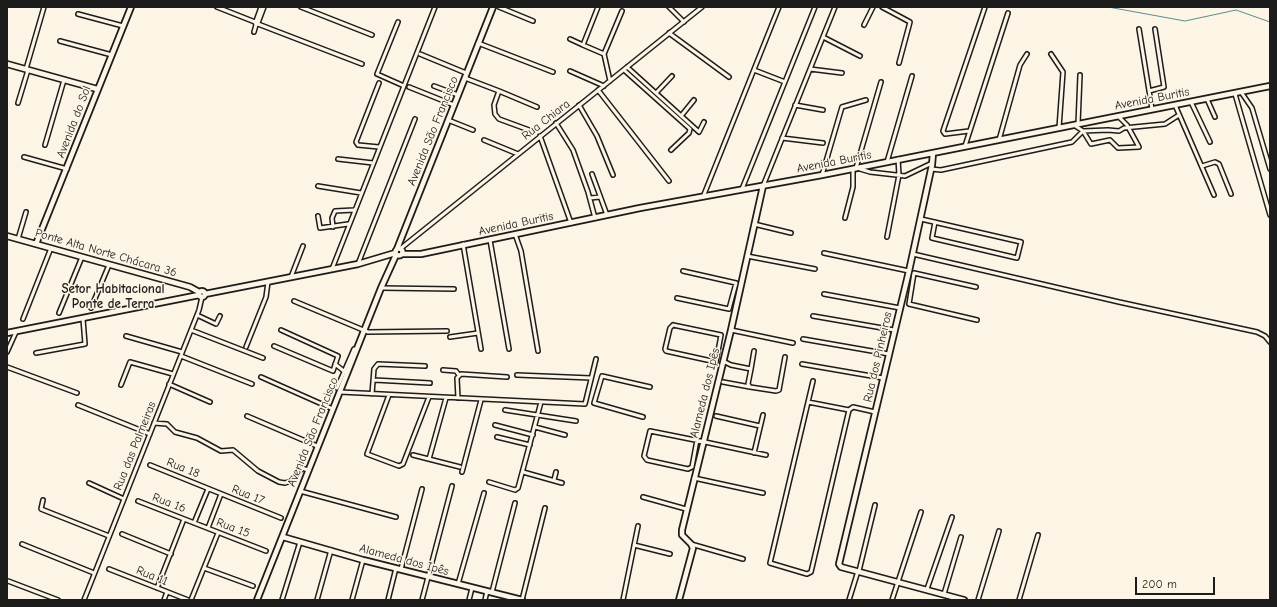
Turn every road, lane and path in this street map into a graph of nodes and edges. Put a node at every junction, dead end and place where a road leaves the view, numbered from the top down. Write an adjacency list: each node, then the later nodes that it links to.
1 (44, 7): 49 (street)
2 (131, 7): 27 (street, Avenida do Sol)
3 (217, 7): 25 (street)
4 (261, 7): 25 (street)
5 (264, 7): 25 (street)
6 (301, 7): 32 (street)
7 (435, 7): 65 (street)
8 (493, 7): 36 (street, Avenida São Francisco)
9 (499, 7): 22 (street)
10 (598, 7): 37 (street)
11 (669, 7): 24 (street)
12 (702, 7): 24 (street, Rua Chiara)
13 (779, 7): 51 (street)
14 (815, 7): 62 (street)
15 (835, 7): 33 (street)
16 (873, 7): 26 (street)
17 (882, 7): 44 (street)
18 (985, 7): 103 (street)
19 (622, 11): 39 (street)
20 (1008, 13): 103 (street)
21 (78, 14): 27 (street)
22 (533, 20)
23 (398, 22): 65 (street)
24 (684, 22): 31 (street, Rua Chiara)
25 (256, 23): 30 (street); 46 (street)
26 (864, 25)
27 (123, 26): 42 (street, Avenida do Sol)
28 (1139, 29): 73 (street)
29 (1155, 29): 73 (street)
30 (254, 32)
31 (669, 33): 47 (street, Rua Chiara); 59 (street)
32 (372, 35)
33 (823, 37): 43 (street); 48 (street)
34 (570, 39): 37 (street)
35 (60, 41): 42 (street)
36 (478, 43): 53 (street); 56 (street, Avenida São Francisco)
37 (583, 45): 39 (street)
38 (420, 54): 56 (street)
39 (604, 54): 61 (street)
40 (1027, 54): 108 (street)
41 (1051, 54): 99 (street)
42 (112, 55): 70 (street, Avenida do Sol)
43 (860, 56)
44 (899, 63)
45 (7, 64): 49 (street)
46 (362, 64)
47 (627, 67): 50 (street, Rua Chiara); 75 (street)
48 (810, 69): 54 (street); 85 (street)
49 (27, 70): 60 (street); 82 (street)
50 (624, 70): 61 (street, Rua Chiara); 114 (street)
51 (754, 70): 62 (street); 140 (street)
52 (570, 71): 67 (street)
53 (553, 72)
54 (842, 73)
55 (1080, 75): 98 (street)
56 (466, 76): 72 (street); 77 (street, Avenida São Francisco)
57 (672, 76): 75 (street)
58 (912, 76): 120 (street)
59 (729, 77)
60 (64, 80): 70 (street); 111 (street)
61 (610, 81): 67 (street, Rua Chiara)
62 (785, 82): 135 (street)
63 (882, 82): 124 (street)
64 (379, 83): 113 (street)
65 (404, 86): 113 (street)
66 (434, 86): 77 (street)
67 (604, 86): 71 (street, Rua Chiara)
68 (1270, 86): 74 (street, Avenida Buritis)
69 (409, 87): 83 (street)
70 (97, 89): 125 (street, Avenida do Sol)
71 (598, 90): 84 (street, Rua Chiara); 132 (street)
72 (499, 91): 87 (street); 102 (street)
73 (1149, 91): 88 (street)
74 (1241, 92): 76 (street, Avenida Buritis); 127 (street)
75 (656, 93): 91 (street)
76 (1235, 94): 78 (street, Avenida Buritis); 144 (street)
77 (458, 95): 83 (street, Avenida São Francisco)
78 (1207, 99): 81 (street, Avenida Buritis); 93 (street)
79 (694, 100): 91 (street)
80 (866, 100): 130 (street)
81 (1191, 102): 86 (street, Avenida Buritis); 109 (street)
82 (18, 103)
83 (454, 105): 95 (street, Avenida São Francisco)
84 (579, 105): 97 (street, Rua Chiara); 129 (street)
85 (795, 105): 89 (street); 106 (street)
86 (1175, 105): 88 (street, Avenida Buritis); 90 (street)
87 (537, 107)
88 (1152, 109): 92 (street, Avenida Buritis)
89 (823, 110)
90 (1179, 115): 100 (street); 123 (street)
91 (681, 116): 96 (street)
92 (1118, 116): 98 (street, Avenida Buritis); 100 (street)
93 (1215, 117)
94 (416, 119): 171 (street)
95 (448, 120): 101 (street); 165 (street, Avenida São Francisco)
96 (704, 122)
97 (556, 123): 105 (street, Rua Chiara); 141 (street)
98 (1076, 125): 99 (street, Avenida Buritis); 104 (street)
99 (1060, 128): 108 (street, Avenida Buritis)
100 (1128, 128): 104 (street); 104 (street)
101 (473, 130)
102 (529, 130)
103 (969, 131): 112 (street)
104 (1083, 132): 126 (street)
105 (540, 136): 116 (street, Rua Chiara); 150 (street)
106 (782, 138): 110 (street); 134 (street)
107 (484, 140): 116 (street)
108 (999, 140): 112 (street, Avenida Buritis)
109 (1210, 142)
110 (823, 143)
111 (45, 145)
112 (965, 146): 115 (street, Avenida Buritis)
113 (379, 147): 121 (street)
114 (671, 150)
115 (933, 153): 119 (street, Avenida Buritis); 122 (street, Rua dos Pinheiros)
116 (518, 154): 165 (street, Rua Chiara)
117 (24, 157): 125 (street)
118 (338, 159): 121 (street)
119 (898, 159): 120 (street, Avenida Buritis); 131 (street)
120 (887, 162): 124 (street, Avenida Buritis)
121 (373, 163): 136 (street)
122 (932, 163): 126 (street, Rua dos Pinheiros); 131 (street)
123 (1202, 166): 137 (street); 138 (street)
124 (855, 168): 130 (street, Avenida Buritis); 131 (street); 148 (street)
125 (66, 169): 161 (street, Avenida do Sol)
126 (931, 169): 149 (street, Rua dos Pinheiros)
127 (1270, 169)
128 (592, 174): 139 (street)
129 (613, 175)
130 (822, 175): 134 (street, Avenida Buritis)
131 (899, 175): 158 (street)
132 (670, 181)
133 (318, 186): 136 (street)
134 (763, 186): 135 (street, Avenida Buritis); 153 (street, Alameda dos Ipês)
135 (742, 189): 140 (street, Avenida Buritis)
136 (361, 193): 142 (street)
137 (1231, 194)
138 (1214, 195)
139 (600, 197): 141 (street); 146 (street)
140 (703, 197): 146 (street, Avenida Buritis)
141 (590, 198): 147 (street)
142 (354, 210): 152 (street); 154 (street)
143 (26, 212): 159 (street)
144 (1270, 215)
145 (318, 216): 154 (street)
146 (607, 216): 147 (street, Avenida Buritis)
147 (595, 218): 150 (street, Avenida Buritis)
148 (845, 218)
149 (921, 219): 151 (street); 167 (street, Rua dos Pinheiros)
150 (570, 221): 156 (street, Avenida Buritis)
151 (935, 222): 151 (street)
152 (348, 224): 154 (street); 172 (street)
153 (754, 224): 155 (street); 168 (street, Alameda dos Ipês)
154 (333, 227)
155 (791, 233)
156 (515, 234): 160 (street, Avenida Buritis); 218 (street)
157 (7, 236): 159 (street, Ponte Alta Norte Chácara 36)
158 (887, 237)
159 (18, 239): 161 (street, Ponte Alta Norte Chácara 36)
160 (490, 240): 162 (street, Avenida Buritis); 216 (street)
161 (36, 244): 164 (street, Ponte Alta Norte Chácara 36)
162 (463, 244): 165 (street, Avenida Buritis); 205 (street)
163 (303, 246): 176 (street)
164 (51, 248): 169 (street, Ponte Alta Norte Chácara 36); 195 (street)
165 (398, 253): 171 (street, Avenida Buritis); 179 (street, Avenida São Francisco)
166 (824, 253): 175 (street)
167 (913, 254): 175 (street, Rua dos Pinheiros); 210 (street)
168 (749, 256): 173 (street); 183 (street, Alameda dos Ipês)
169 (82, 257): 170 (street, Ponte Alta Norte Chácara 36); 190 (street)
170 (109, 264): 181 (street, Ponte Alta Norte Chácara 36); 189 (street)
171 (358, 264): 172 (street, Avenida Buritis)
172 (332, 269): 176 (street, Avenida Buritis)
173 (815, 269)
174 (683, 271): 184 (street)
175 (909, 271): 188 (street, Rua dos Pinheiros)
176 (291, 277): 177 (street, Avenida Buritis)
177 (268, 282): 181 (street, Avenida Buritis); 214 (street)
178 (976, 287): 187 (street)
179 (381, 288): 180 (street); 201 (street, Avenida São Francisco)
180 (454, 289)
181 (201, 294): 191 (street, Rua das Palmeiras); 194 (street, Avenida Buritis)
182 (824, 294): 188 (street)
183 (738, 296): 184 (street); 199 (street, Alameda dos Ipês)
184 (732, 297): 185 (street)
185 (676, 298)
186 (294, 301): 201 (street)
187 (909, 304): 188 (street); 196 (street)
188 (900, 307): 200 (street, Rua dos Pinheiros)
189 (91, 308)
190 (58, 313)
191 (196, 315): 192 (street); 197 (street, Rua das Palmeiras)
192 (220, 316)
193 (813, 316): 200 (street)
194 (83, 318): 203 (street, Avenida Buritis); 223 (street)
195 (24, 319)
196 (977, 320)
197 (191, 330): 224 (street, Rua das Palmeiras); 227 (street)
198 (281, 330): 230 (street)
199 (731, 330): 212 (street); 222 (street, Alameda dos Ipês)
200 (894, 330): 225 (street, Rua dos Pinheiros)
201 (364, 331): 202 (street); 236 (street, Avenida São Francisco)
202 (447, 331)
203 (16, 332): 204 (street, Avenida Buritis); 211 (street)
204 (7, 333)
205 (478, 333): 207 (street); 215 (street)
206 (126, 336): 224 (street)
207 (450, 337)
208 (7, 340): 211 (street)
209 (803, 340): 225 (street)
210 (1270, 342)
211 (10, 343): 221 (street)
212 (793, 343)
213 (274, 346): 230 (street)
214 (246, 347)
215 (481, 349)
216 (509, 349)
217 (354, 350): 236 (street)
218 (538, 350)
219 (719, 350): 219 (street); 222 (street)
220 (754, 351): 234 (street)
221 (7, 352)
222 (725, 352): 229 (street, Alameda dos Ipês)
223 (36, 354)
224 (181, 354): 237 (street, Rua das Palmeiras); 250 (street)
225 (889, 354): 243 (street, Rua dos Pinheiros)
226 (785, 357): 252 (street)
227 (263, 358)
228 (596, 359): 242 (street)
229 (723, 361): 234 (street); 286 (street, Alameda dos Ipês)
230 (335, 364): 236 (street)
231 (802, 364): 243 (street)
232 (425, 366): 244 (street)
233 (7, 367): 254 (street)
234 (751, 369): 252 (street)
235 (443, 370): 238 (street)
236 (346, 372): 253 (street, Avenida São Francisco)
237 (173, 374): 248 (street); 249 (street, Rua das Palmeiras)
238 (459, 375): 241 (street); 259 (street)
239 (516, 375): 242 (street)
240 (261, 377): 267 (street)
241 (507, 377)
242 (591, 378): 261 (street)
243 (883, 378): 270 (street, Rua dos Pinheiros)
244 (374, 380): 247 (street); 255 (street)
245 (813, 381): 264 (street)
246 (723, 382): 252 (street)
247 (430, 383)
248 (121, 384)
249 (169, 384): 262 (street); 277 (street, Rua das Palmeiras)
250 (252, 384)
251 (650, 387): 265 (street)
252 (750, 387)
253 (338, 390): 255 (street); 267 (street, Avenida São Francisco)
254 (77, 393)
255 (372, 394): 256 (street)
256 (389, 395): 257 (street); 257 (street)
257 (429, 397): 258 (street)
258 (446, 398): 259 (street); 292 (street)
259 (458, 398): 260 (street)
260 (481, 400): 263 (street); 296 (street)
261 (586, 401): 263 (street); 265 (street)
262 (210, 402)
263 (541, 402): 271 (street)
264 (808, 402): 269 (street); 269 (street)
265 (594, 403): 275 (street)
266 (78, 405): 281 (street)
267 (331, 408): 288 (street, Avenida São Francisco)
268 (505, 410): 271 (street)
269 (849, 410): 270 (street)
270 (875, 412): 347 (street, Rua dos Pinheiros)
271 (538, 415): 276 (street); 280 (street)
272 (763, 415): 279 (street)
273 (246, 416): 288 (street)
274 (716, 416): 279 (street)
275 (643, 417)
276 (576, 421)
277 (154, 423): 281 (street, Rua das Palmeiras); 295 (street)
278 (495, 425): 282 (street)
279 (760, 426): 289 (street)
280 (535, 427): 282 (street); 283 (street)
281 (150, 434): 312 (street, Rua das Palmeiras)
282 (533, 435): 287 (street)
283 (564, 435)
284 (497, 436): 287 (street)
285 (697, 440): 285 (street); 286 (street)
286 (703, 442): 289 (street); 299 (street, Alameda dos Ipês)
287 (530, 445): 297 (street)
288 (317, 446): 295 (street, Avenida São Francisco)
289 (754, 453): 291 (street)
290 (413, 455): 292 (street)
291 (766, 455)
292 (429, 459): 294 (street)
293 (150, 465): 305 (street, Rua 18)
294 (460, 467)
295 (308, 470): 307 (street, Avenida São Francisco)
296 (462, 472)
297 (523, 472): 300 (street); 301 (street)
298 (556, 472): 300 (street)
299 (694, 478): 309 (street); 318 (street, Alameda dos Ipês)
300 (554, 480): 303 (street)
301 (489, 482)
302 (89, 483): 312 (street)
303 (562, 483)
304 (452, 486): 349 (street)
305 (208, 489): 310 (street, Rua 17); 324 (street)
306 (422, 489): 346 (street)
307 (300, 491): 320 (street); 332 (street, Avenida São Francisco)
308 (484, 493): 352 (street)
309 (763, 493)
310 (221, 494): 322 (street, Rua 17); 326 (street)
311 (643, 497): 318 (street)
312 (124, 499): 331 (street, Rua das Palmeiras)
313 (43, 500): 331 (street)
314 (138, 501): 323 (street, Rua 16)
315 (515, 503): 358 (street)
316 (875, 505): 347 (street)
317 (545, 508): 374 (street)
318 (686, 509): 336 (street, Alameda dos Ipês)
319 (921, 512): 351 (street)
320 (396, 517)
321 (952, 517): 356 (street)
322 (281, 518)
323 (184, 519): 324 (street, Rua 16); 340 (street)
324 (194, 522): 326 (street, Rua 15)
325 (638, 526): 337 (street)
326 (208, 528): 328 (street, Rua 15)
327 (999, 531): 380 (street)
328 (218, 533): 339 (street, Rua 15); 344 (street)
329 (122, 534): 340 (street)
330 (1038, 535): 381 (street)
331 (109, 536): 348 (street, Rua das Palmeiras)
332 (283, 537): 334 (street, Alameda dos Ipês); 366 (street, Avenida São Francisco)
333 (961, 537): 359 (street)
334 (300, 542): 338 (street, Alameda dos Ipês); 367 (street)
335 (22, 544): 348 (street)
336 (691, 544): 342 (street); 376 (street)
337 (634, 545): 341 (street); 375 (street)
338 (331, 550): 343 (street, Alameda dos Ipês); 368 (street)
339 (266, 551)
340 (171, 554): 354 (street)
341 (670, 554)
342 (743, 560)
343 (363, 561): 346 (street, Alameda dos Ipês); 369 (street)
344 (204, 568): 353 (street); 365 (street)
345 (109, 569): 354 (street, Rua 11)
346 (398, 569): 349 (street, Alameda dos Ipês); 370 (street)
347 (858, 571): 351 (street); 377 (street)
348 (94, 574): 362 (street, Rua das Palmeiras)
349 (428, 576): 352 (street, Alameda dos Ipês); 371 (street)
350 (8, 580): 361 (street)
351 (898, 582): 356 (street); 378 (street)
352 (458, 584): 355 (street, Alameda dos Ipês)
353 (253, 586)
354 (157, 588): 357 (street, Rua 11)
355 (472, 588): 358 (street, Alameda dos Ipês); 372 (street)
356 (927, 589): 359 (street)
357 (167, 592): 360 (street, Rua 11); 363 (street)
358 (490, 592): 373 (street); 374 (street, Alameda dos Ipês)
359 (944, 594): 379 (street)
360 (180, 599): 364 (street, Rua 11)
361 (58, 600)
362 (84, 600)
363 (164, 600)
364 (188, 600)
365 (191, 600)
366 (257, 600)
367 (282, 600)
368 (317, 600)
369 (352, 600)
370 (388, 600)
371 (422, 600)
372 (469, 600)
373 (486, 600)
374 (522, 600)
375 (624, 600)
376 (679, 600)
377 (850, 600)
378 (892, 600)
379 (964, 600)
380 (978, 600)
381 (1018, 600)

